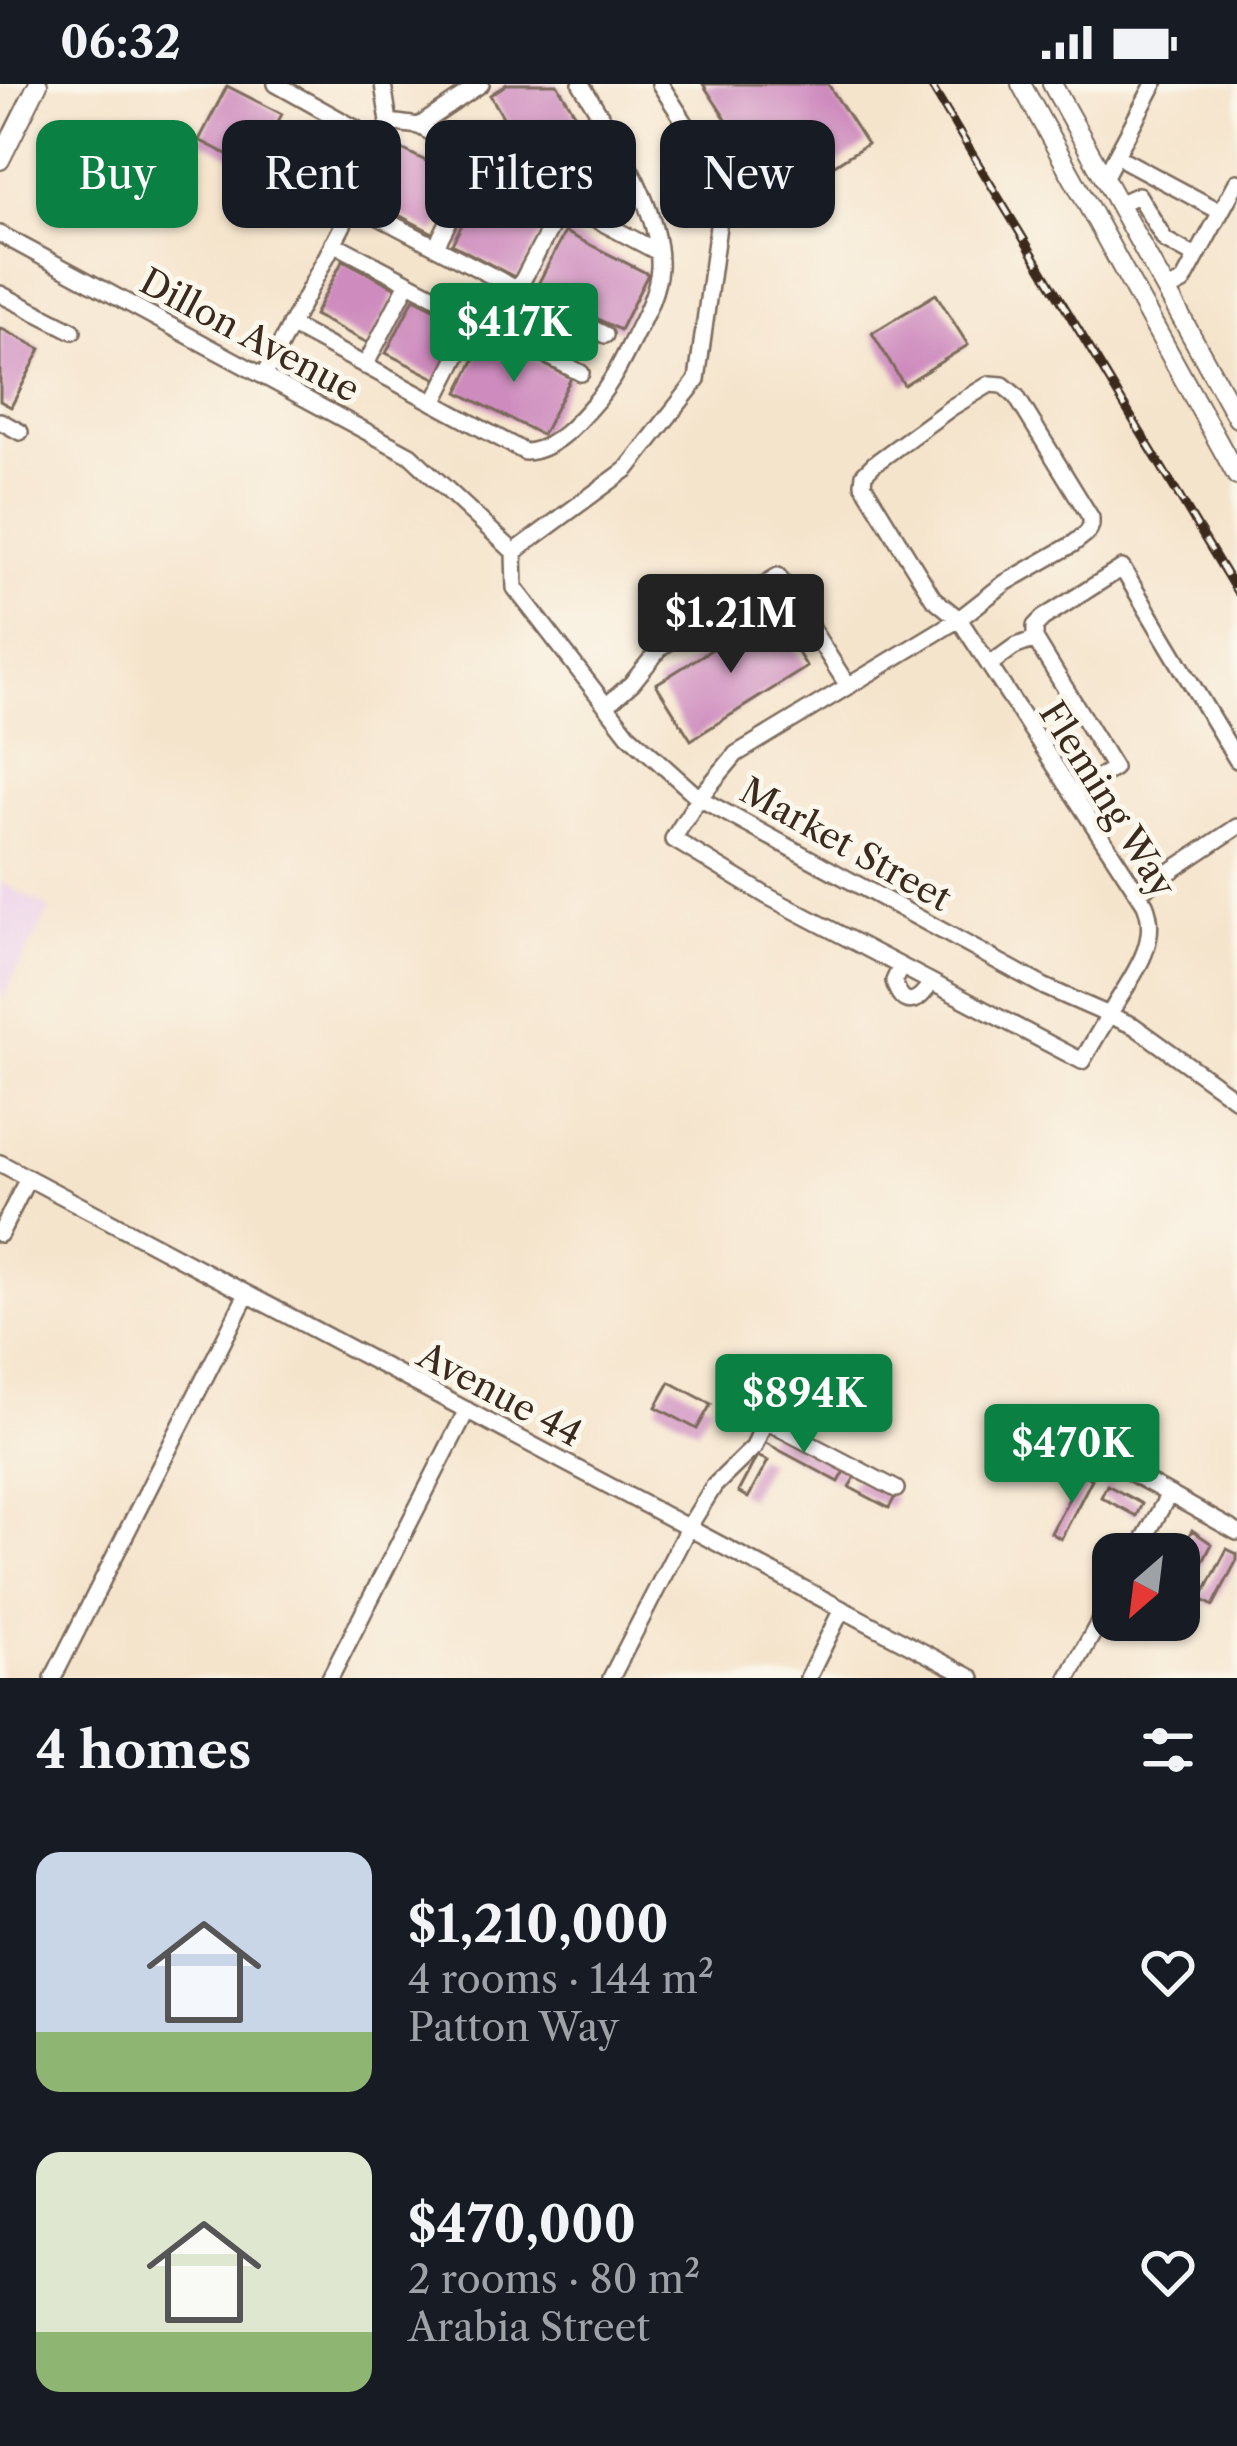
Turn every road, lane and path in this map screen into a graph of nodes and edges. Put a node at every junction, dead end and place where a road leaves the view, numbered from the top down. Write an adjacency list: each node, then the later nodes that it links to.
1 (276, 84): 11 (street)
2 (383, 84): 12 (street)
3 (481, 84): 14 (street)
4 (581, 84): 31 (street)
5 (660, 84): 52 (street)
6 (1021, 84): 18 (main road)
7 (1039, 84): 17 (main road)
8 (1052, 84): 17 (main road)
9 (1154, 84): 17 (street)
10 (36, 85): 16 (main road)
11 (341, 120)
12 (389, 120)
13 (401, 124): 14 (street)
14 (419, 126): 15 (street)
15 (425, 129)
16 (0, 160)
17 (1099, 169): 21 (main road)
18 (1073, 179): 35 (main road); 41 (main road)
19 (1237, 182): 22 (street)
20 (1138, 195): 21 (street); 22 (street); 32 (street)
21 (1118, 204): 35 (main road)
22 (1221, 212): 32 (street)
23 (340, 228): 29 (street)
24 (401, 228): 30 (street)
25 (445, 228): 30 (street)
26 (550, 228): 34 (street)
27 (613, 228): 31 (street)
28 (0, 234): 44 (street, Dillon Avenue)
29 (333, 243): 33 (street); 38 (street)
30 (436, 246): 34 (street)
31 (658, 252): 45 (street)
32 (1196, 257): 35 (street)
33 (408, 283): 37 (street); 42 (street)
34 (518, 289): 40 (street)
35 (1166, 291): 41 (main road); 46 (main road)
36 (0, 294): 39 (street)
37 (478, 319): 43 (street); 45 (street)
38 (290, 325): 42 (street); 44 (street)
39 (73, 331)
40 (605, 334)
41 (1165, 347): 48 (main road)
42 (365, 366): 45 (street)
43 (581, 373)
44 (264, 376): 52 (street, Dillon Avenue)
45 (434, 403)
46 (1237, 418)
47 (0, 421): 49 (street)
48 (1211, 430): 50 (main road); 51 (main road)
49 (20, 432)
50 (1237, 458)
51 (1237, 476)
52 (514, 552): 57 (street, Market Street)
53 (959, 619): 53 (street); 55 (street, Fleming Way); 56 (street)
54 (1035, 639): 55 (street); 58 (street); 59 (street)
55 (989, 665): 59 (street, Fleming Way)
56 (848, 686): 57 (street); 60 (street)
57 (606, 706): 60 (street, Market Street)
58 (1237, 760)
59 (1073, 794): 62 (street, Fleming Way)
60 (699, 798): 63 (street); 65 (street, Market Street)
61 (1237, 827): 62 (street)
62 (1138, 893): 65 (street, Fleming Way)
63 (901, 966): 64 (street); 64 (street)
64 (931, 982): 65 (street, Fleming Way)
65 (1108, 1015): 66 (street, Market Street)
66 (1237, 1100)
67 (0, 1163): 68 (street, Avenue 44)
68 (28, 1178): 69 (street); 70 (street, Avenue 44)
69 (0, 1234)
70 (248, 1294): 71 (street, Avenue 44); 80 (street)
71 (466, 1410): 75 (street, Avenue 44); 81 (street)
72 (1101, 1456): 74 (street)
73 (896, 1489): 75 (street)
74 (1169, 1494): 76 (street); 77 (street)
75 (688, 1528): 78 (street, Avenue 44); 82 (street)
76 (1237, 1532)
77 (1148, 1533)
78 (842, 1609): 83 (street); 84 (street, Avenue 44)
79 (1092, 1635): 85 (street)
80 (53, 1678)
81 (330, 1678)
82 (611, 1678)
83 (808, 1678)
84 (972, 1678)
85 (1068, 1678)

